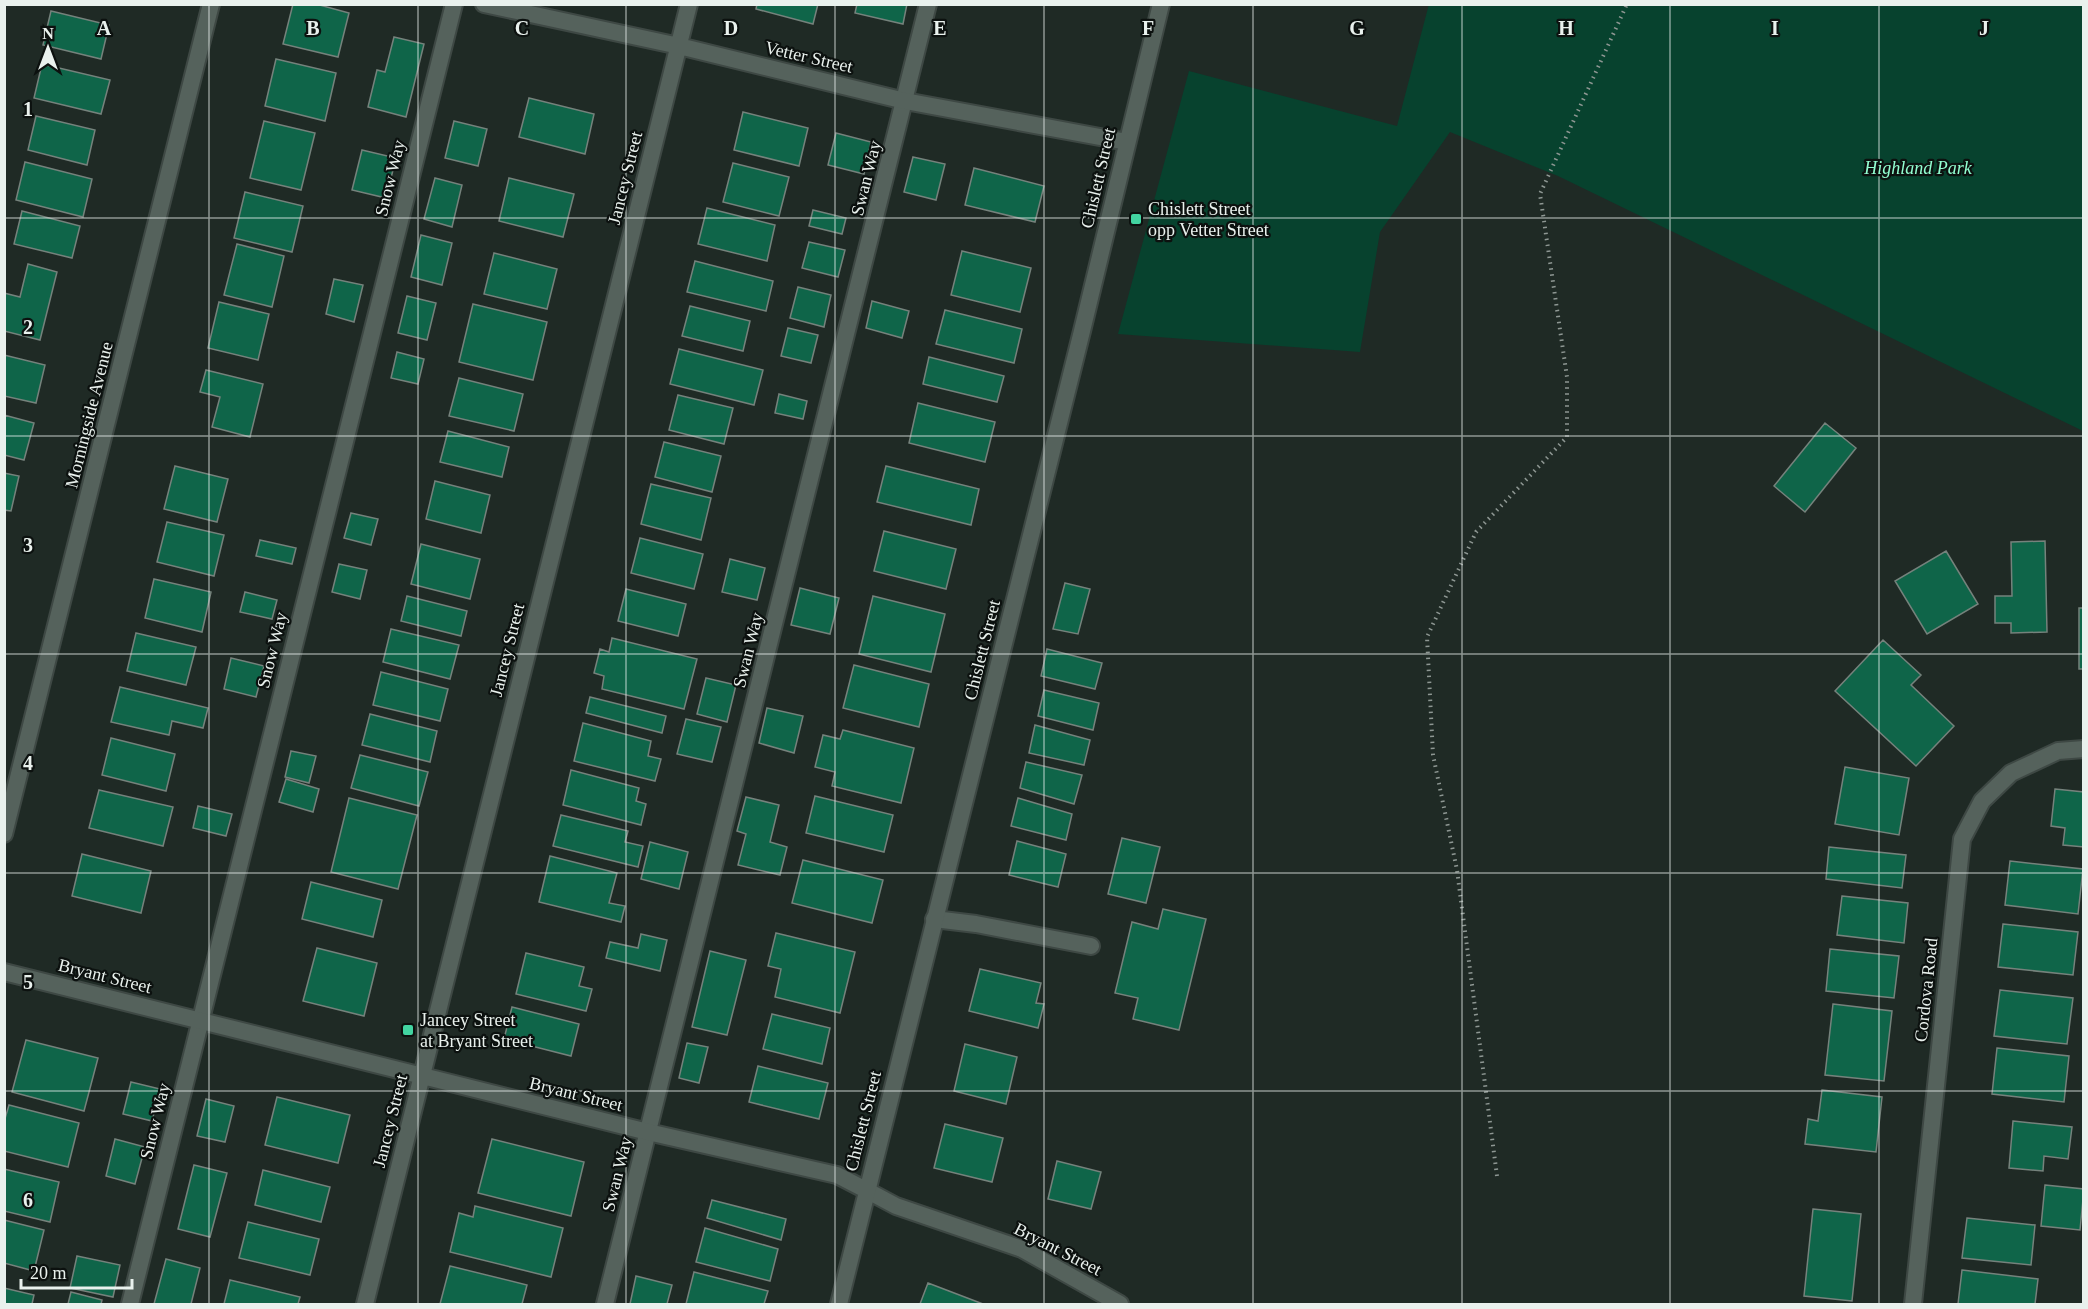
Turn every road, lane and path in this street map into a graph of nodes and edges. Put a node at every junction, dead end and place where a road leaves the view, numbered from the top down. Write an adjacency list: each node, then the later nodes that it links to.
1 (211, 4): 12 (street, Morningside Avenue)
2 (454, 4): 16 (street, Snow Way)
3 (484, 4): 8 (street, Vetter Street)
4 (689, 4): 8 (street, Jancey Street)
5 (928, 4): 9 (street, Swan Way)
6 (1161, 4): 10 (street, Chislett Street)
7 (1627, 4): 19 (path)
8 (679, 46): 9 (street, Vetter Street); 17 (street, Jancey Street)
9 (905, 101): 10 (street, Vetter Street); 18 (street, Swan Way)
10 (1127, 142): 13 (street, Chislett Street)
11 (2084, 749): 26 (street, Cordova Road)
12 (4, 834)
13 (934, 919): 14 (street); 20 (street, Chislett Street)
14 (1091, 946)
15 (4, 972): 16 (street, Bryant Street)
16 (200, 1020): 17 (street, Bryant Street); 21 (street, Snow Way)
17 (421, 1076): 18 (street, Bryant Street); 22 (street, Jancey Street)
18 (648, 1132): 20 (street, Bryant Street); 23 (street, Swan Way)
19 (1497, 1176)
20 (866, 1190): 24 (street, Chislett Street); 25 (street, Bryant Street)
21 (130, 1305)
22 (365, 1305)
23 (605, 1305)
24 (838, 1305)
25 (1120, 1305)
26 (1913, 1305)

